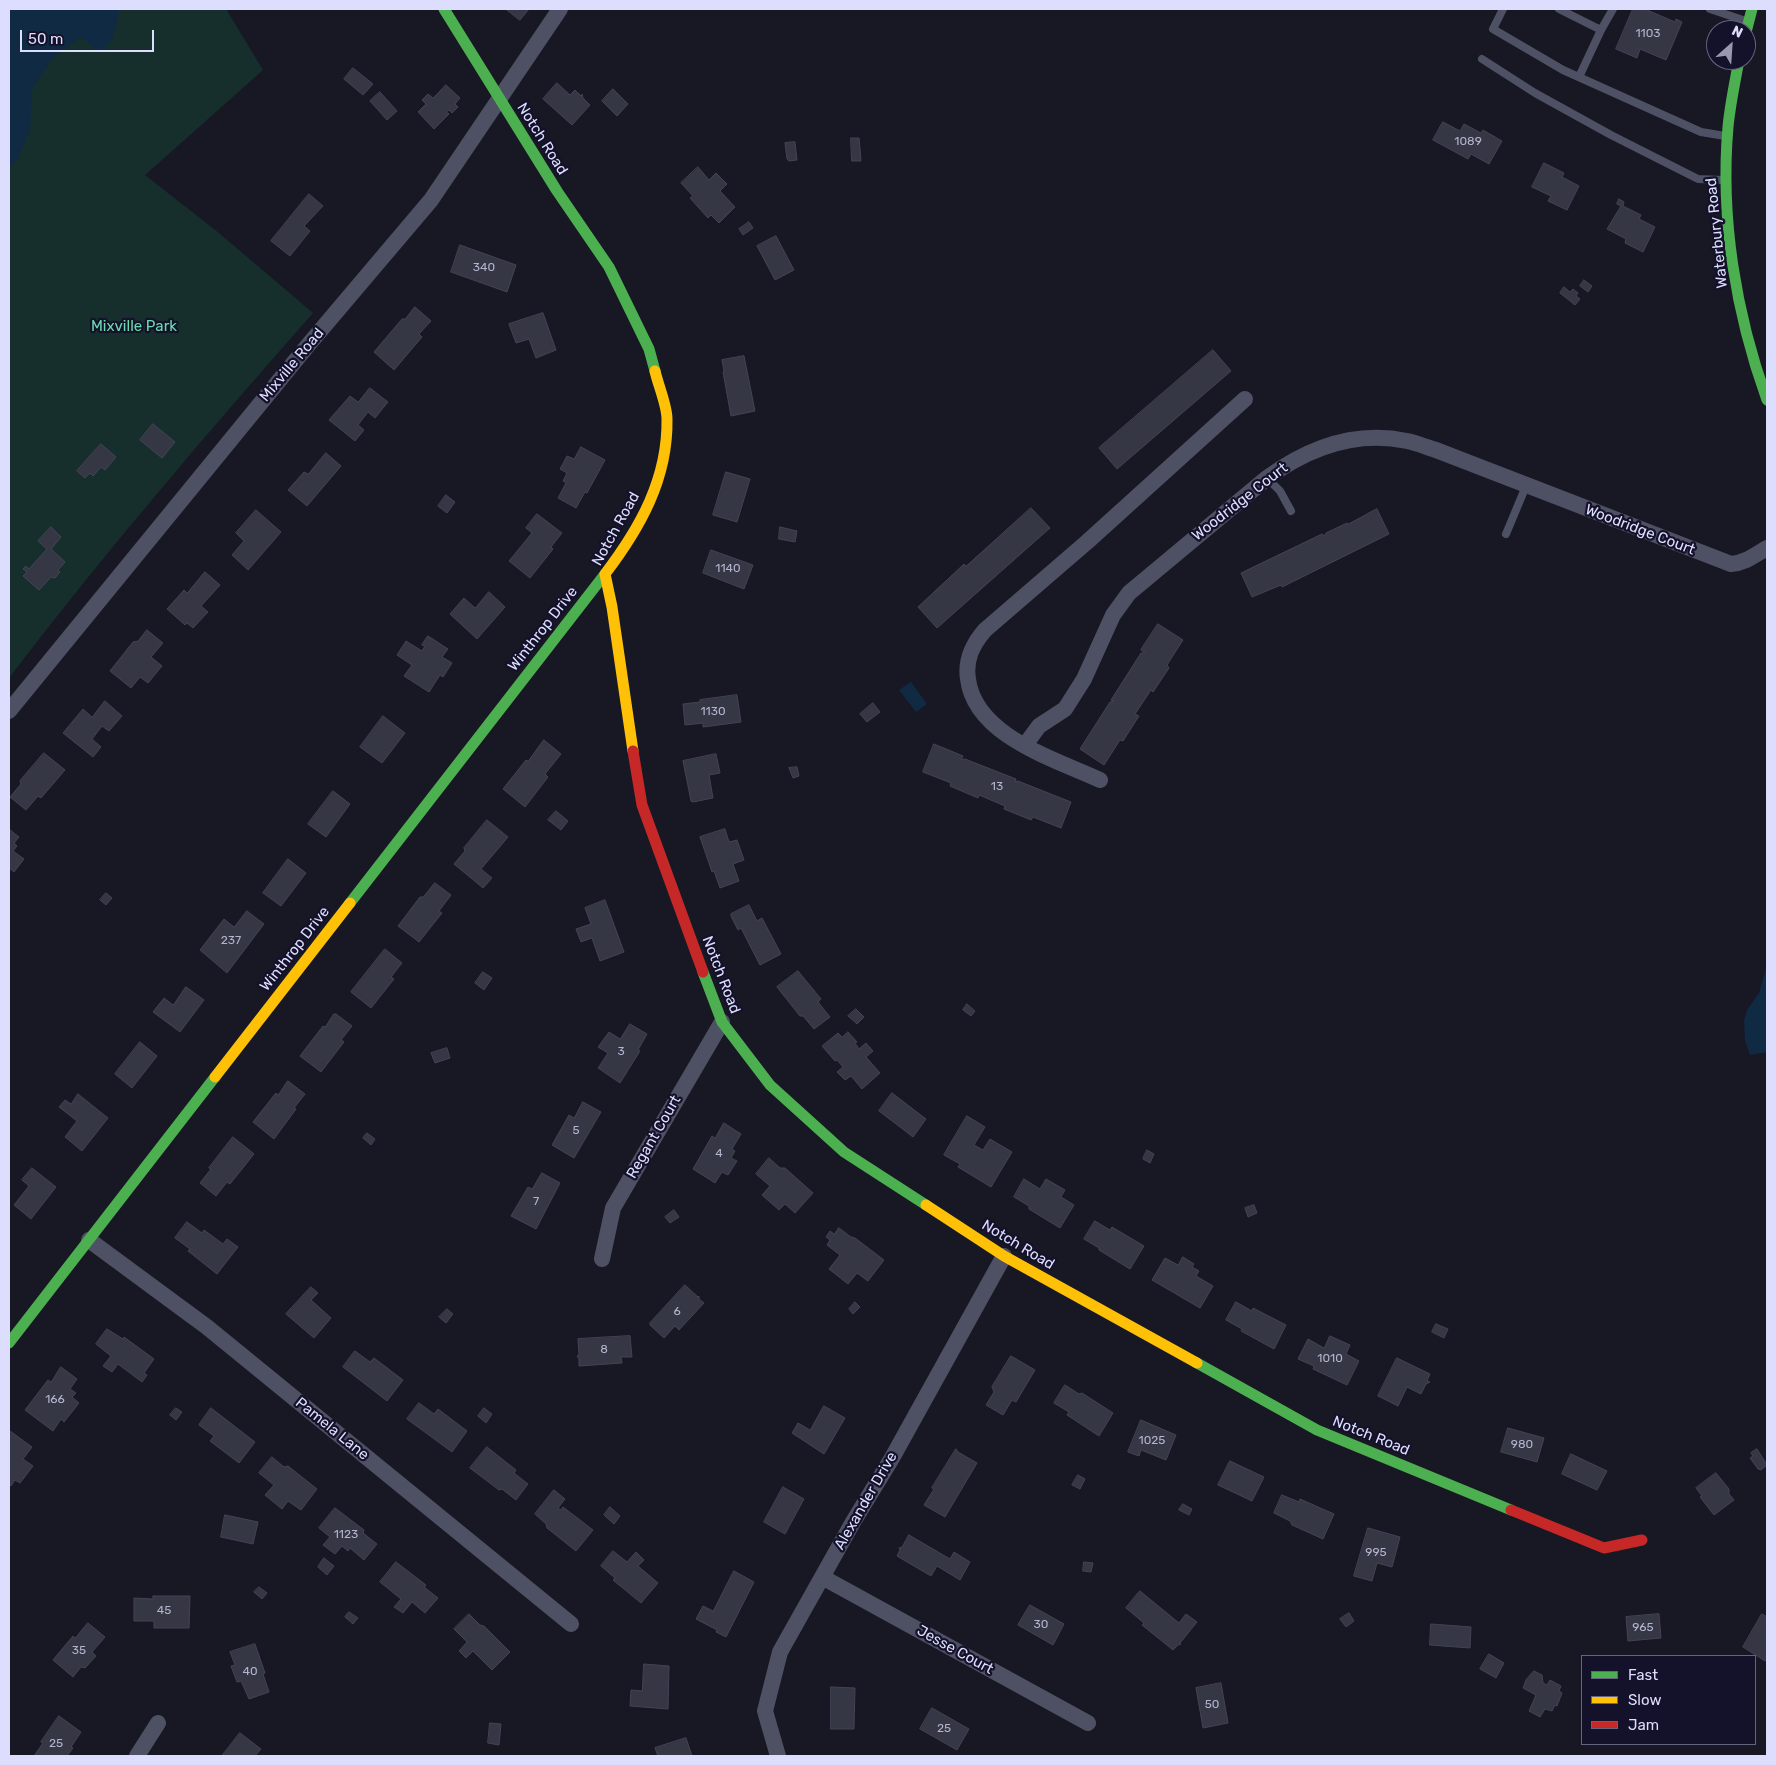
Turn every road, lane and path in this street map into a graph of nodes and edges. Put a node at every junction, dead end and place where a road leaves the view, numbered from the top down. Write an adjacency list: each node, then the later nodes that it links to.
1 (444, 9): 12 (street, Notch Road)
2 (560, 9): 12 (street, Mixville Road)
3 (1503, 9): 11 (lane)
4 (1560, 9): 8 (lane)
5 (1613, 9): 8 (lane)
6 (1710, 9): 7 (lane)
7 (1733, 20)
8 (1601, 30): 11 (lane)
9 (1482, 59): 14 (lane)
10 (1737, 70): 13 (street, Waterbury Road)
11 (1578, 77): 13 (lane)
12 (499, 99): 22 (street, Notch Road); 23 (street, Mixville Road)
13 (1727, 136): 14 (street, Waterbury Road)
14 (1725, 180): 16 (street, Waterbury Road)
15 (1245, 399): 24 (street)
16 (1767, 400)
17 (1267, 478): 18 (street, Woodridge Court); 19 (lane); 24 (street, Woodridge Court)
18 (1526, 486): 20 (lane); 21 (street, Woodridge Court)
19 (1291, 511)
20 (1506, 534)
21 (1767, 548)
22 (604, 574): 26 (street, Notch Road); 27 (street, Winthrop Drive)
23 (9, 711)
24 (1025, 746): 25 (street)
25 (1100, 780)
26 (722, 1022): 28 (street, Notch Road); 29 (street, Regant Court)
27 (89, 1240): 30 (street, Winthrop Drive); 33 (street, Pamela Lane)
28 (1004, 1256): 31 (street, Notch Road); 32 (street, Alexander Drive)
29 (602, 1259)
30 (9, 1342)
31 (1642, 1540)
32 (822, 1577): 35 (street, Jesse Court); 37 (street, Alexander Drive)
33 (571, 1624)
34 (158, 1722): 36 (street)
35 (1088, 1723)
36 (137, 1756)
37 (778, 1756)

